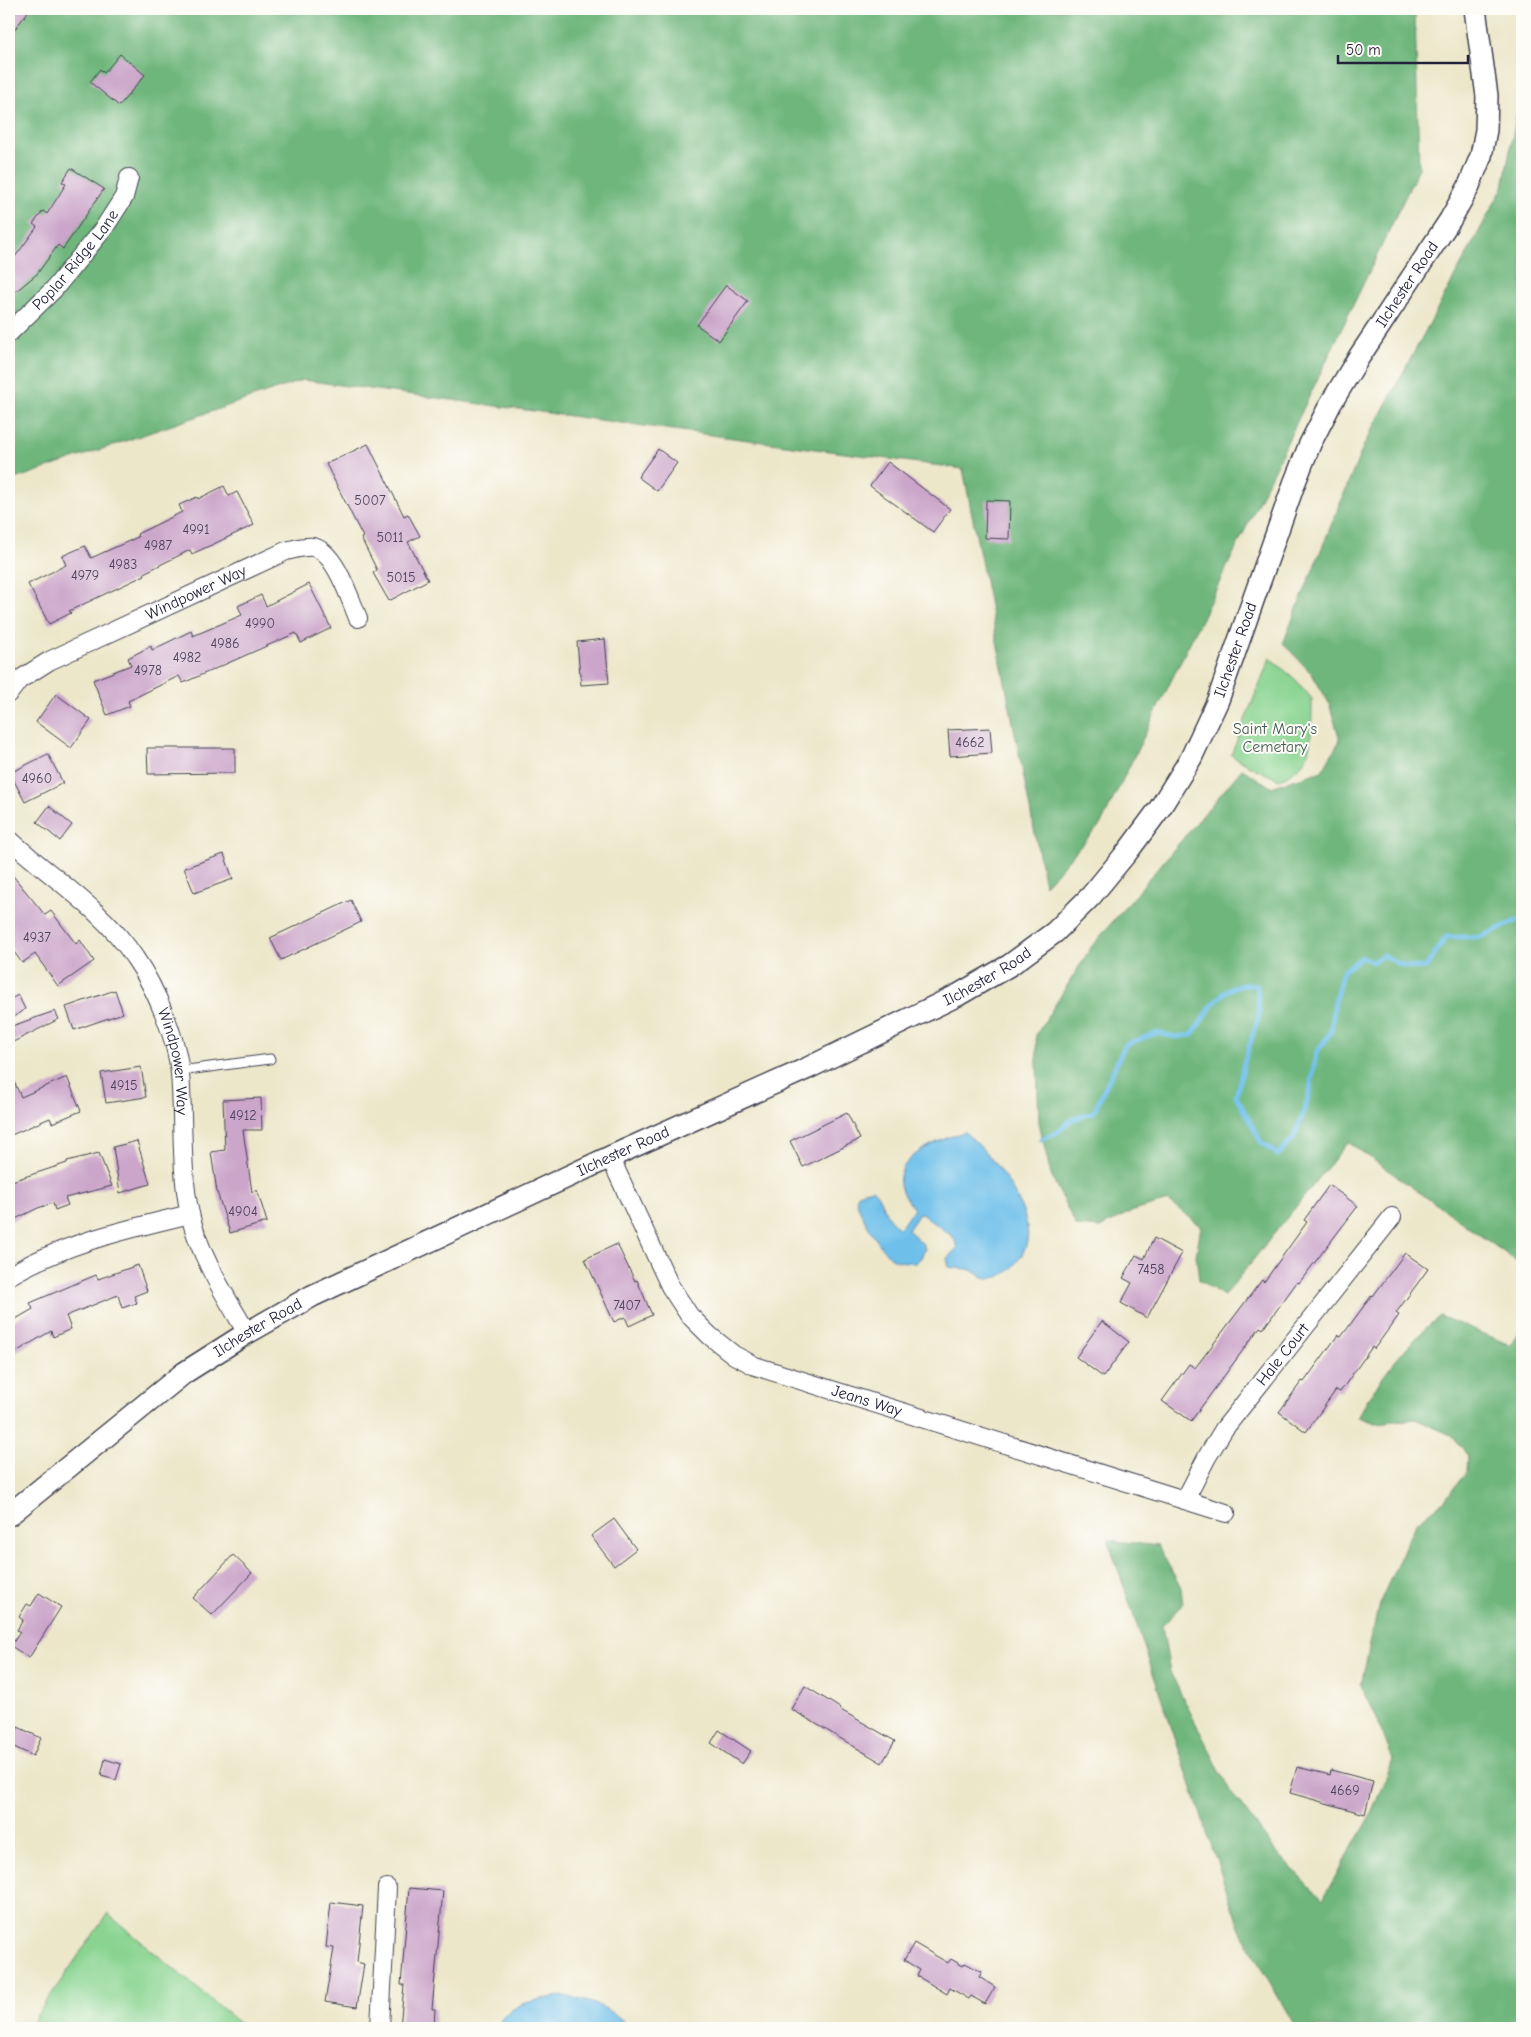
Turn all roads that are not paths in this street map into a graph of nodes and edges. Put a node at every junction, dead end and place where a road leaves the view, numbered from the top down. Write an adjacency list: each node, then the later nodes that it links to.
1 (1475, 9): 9 (street, Ilchester Road)
2 (129, 178): 3 (street, Poplar Ridge Lane)
3 (9, 333)
4 (358, 618): 5 (street, Windpower Way)
5 (9, 693)
6 (9, 839): 8 (street, Windpower Way)
7 (270, 1060): 8 (lane)
8 (180, 1071): 10 (street, Windpower Way)
9 (610, 1157): 13 (street, Ilchester Road); 14 (street, Jeans Way)
10 (190, 1214): 12 (street); 13 (street, Windpower Way)
11 (1392, 1217): 14 (street, Hale Court)
12 (9, 1276)
13 (247, 1333): 16 (street, Ilchester Road)
14 (1185, 1500): 15 (street, Jeans Way)
15 (1226, 1513)
16 (9, 1514)
17 (387, 1888): 18 (street)
18 (380, 2028)

